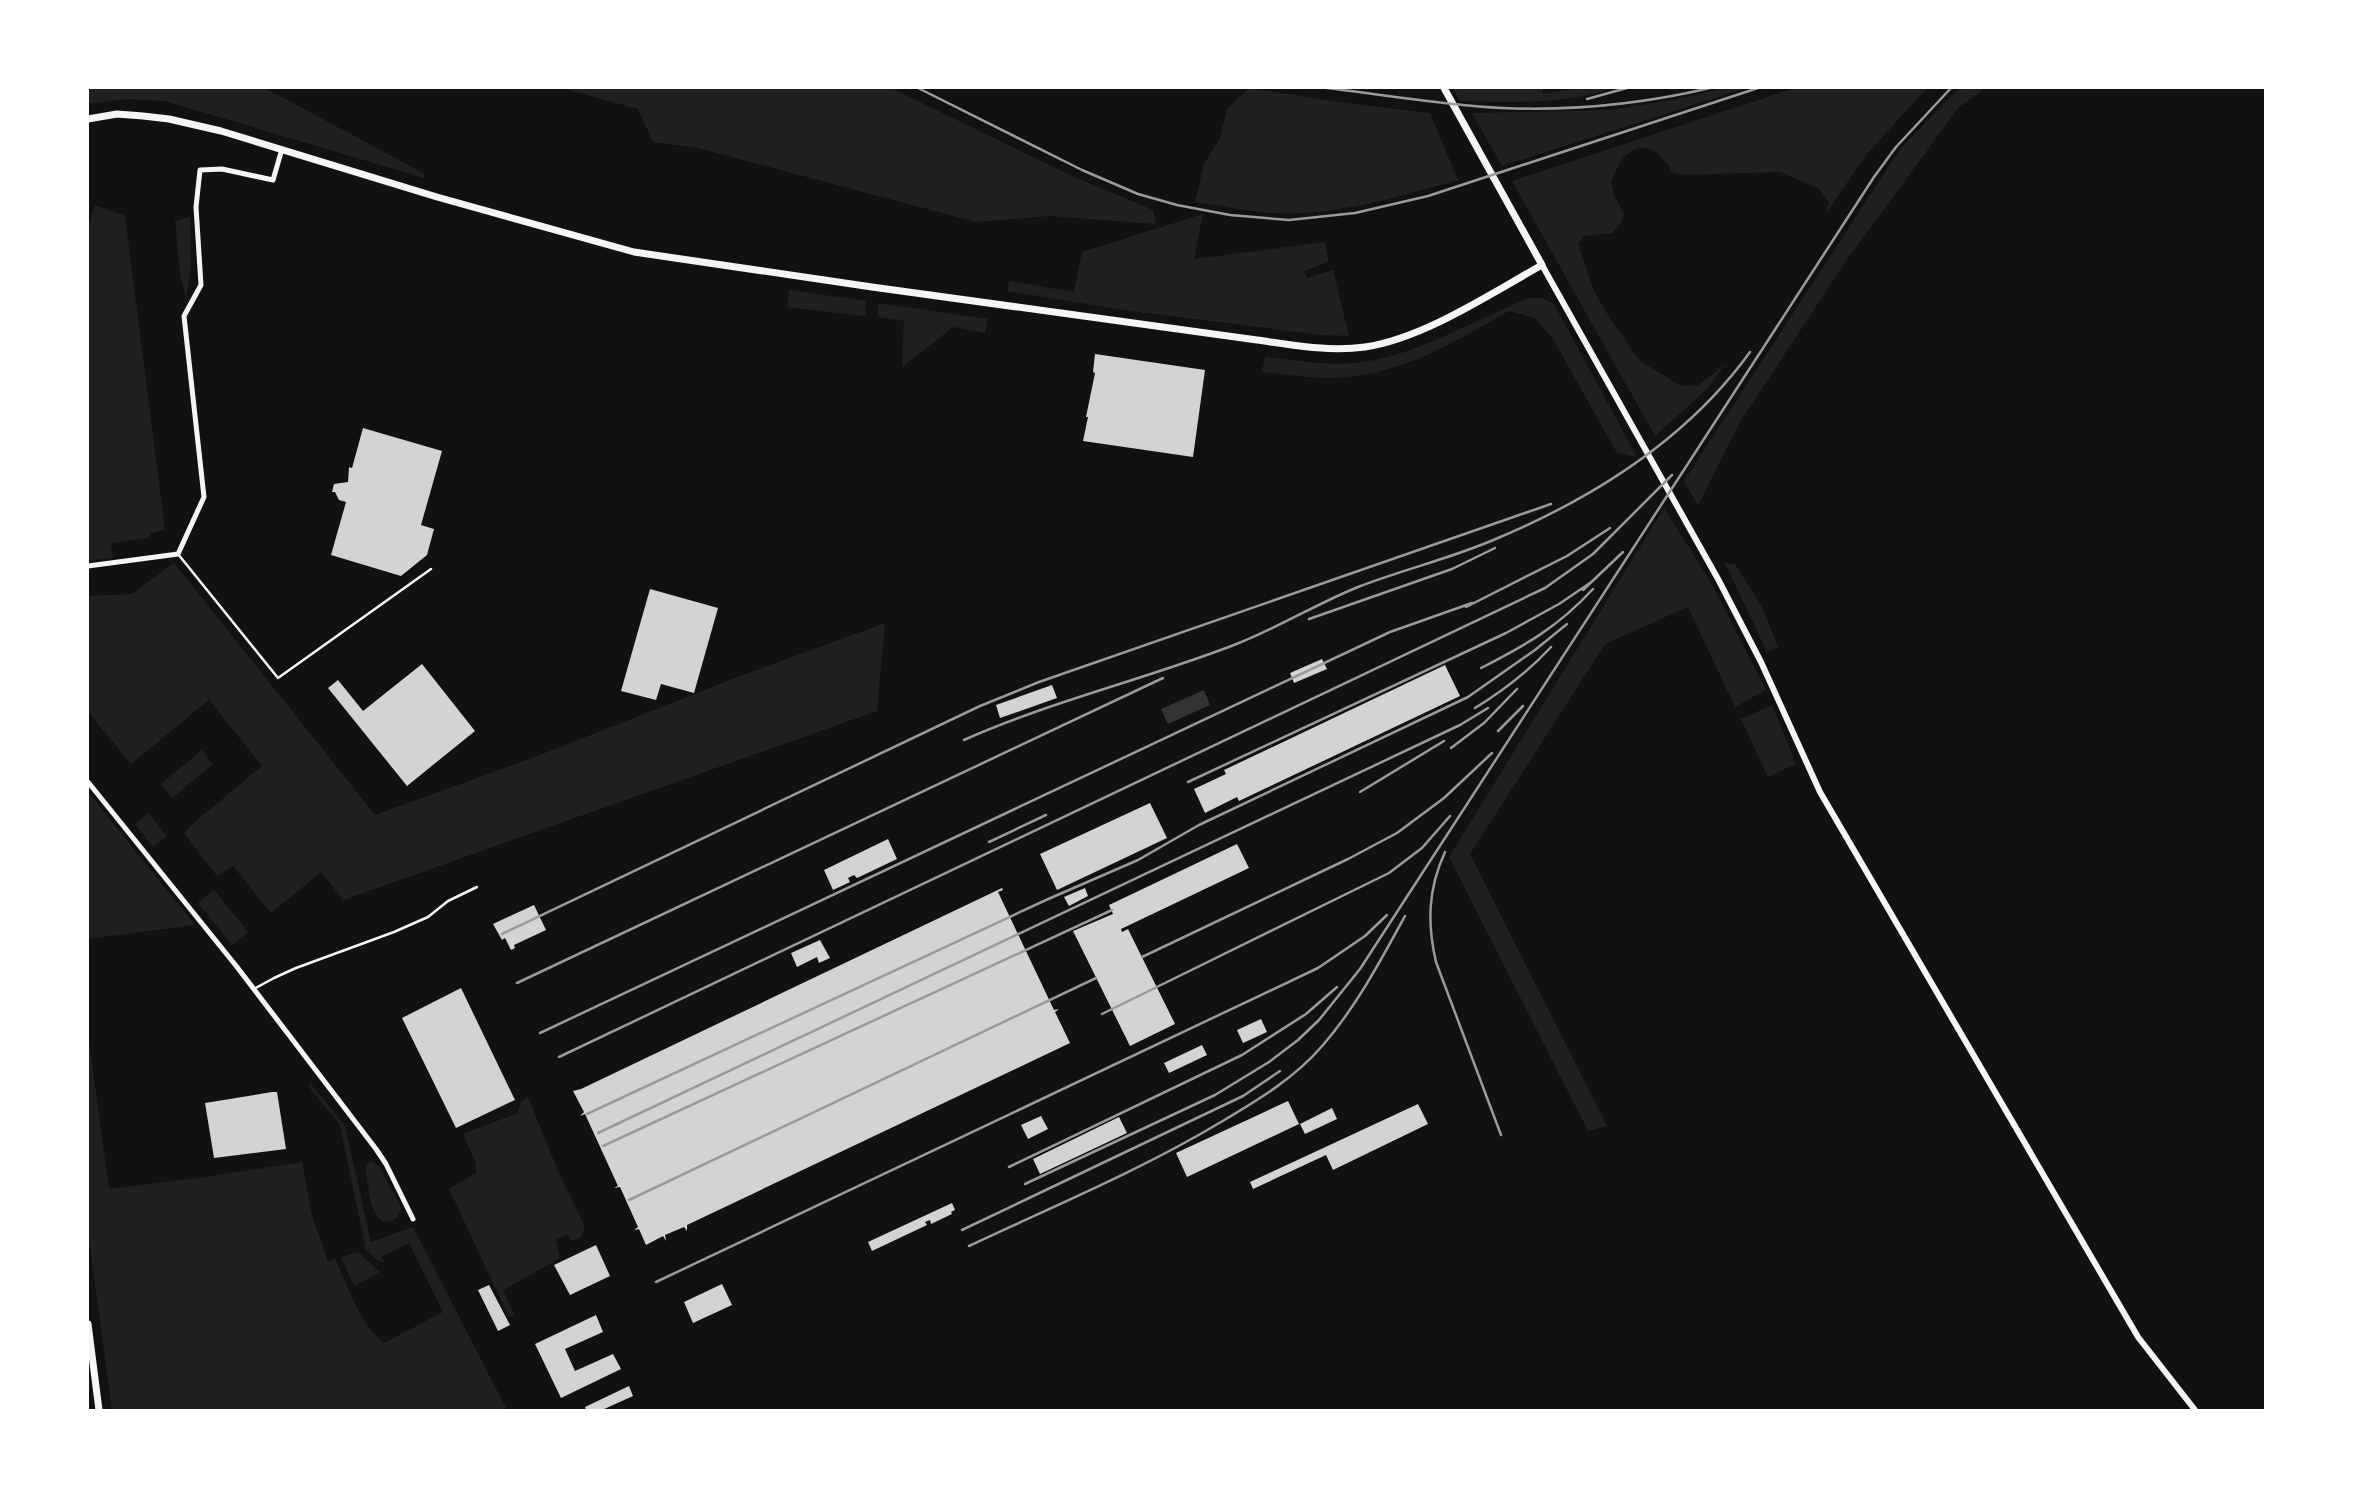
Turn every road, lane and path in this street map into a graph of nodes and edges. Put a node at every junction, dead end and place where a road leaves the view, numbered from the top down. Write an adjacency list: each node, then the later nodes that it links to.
1 (1444, 88): 4 (main road)
2 (88, 119): 3 (main road)
3 (282, 149): 4 (main road); 5 (street)
4 (1542, 265): 14 (street)
5 (177, 554): 6 (street); 7 (lane)
6 (88, 566)
7 (431, 569)
8 (88, 782): 10 (street)
9 (477, 887): 10 (lane)
10 (254, 989): 11 (street)
11 (413, 1219)
12 (88, 1324): 13 (main road)
13 (99, 1410)
14 (2195, 1410)

